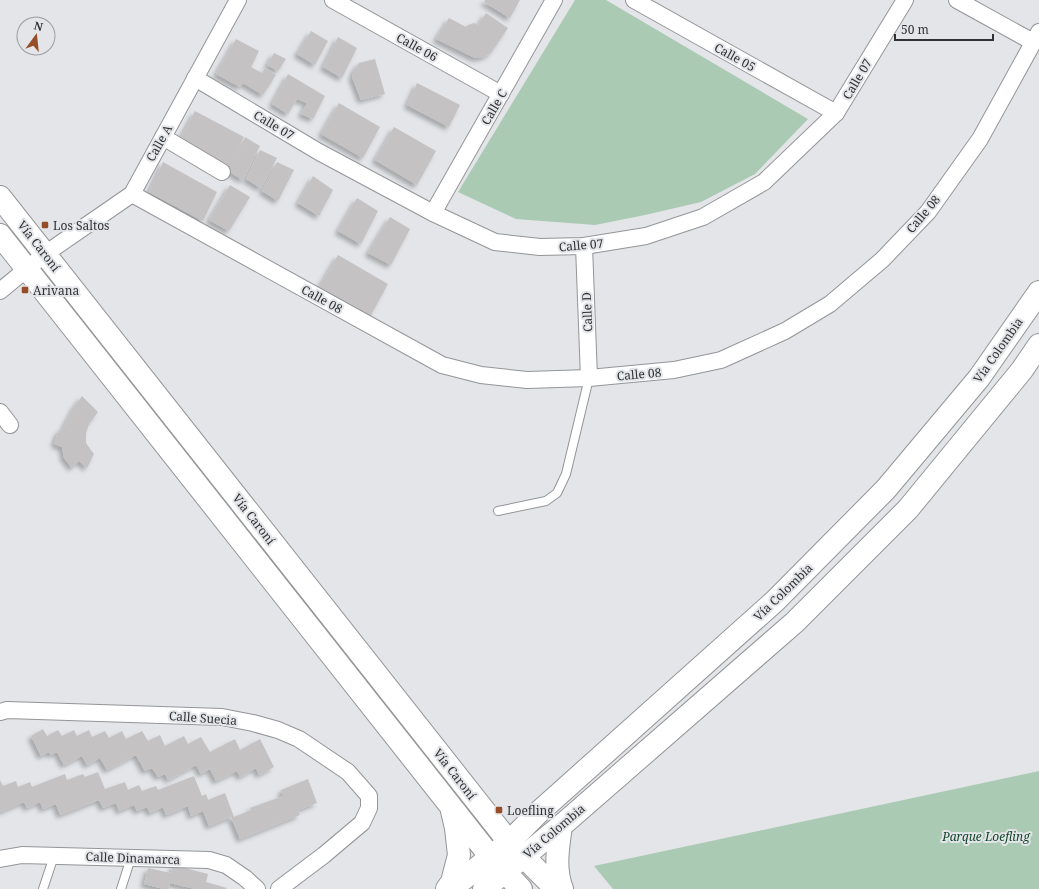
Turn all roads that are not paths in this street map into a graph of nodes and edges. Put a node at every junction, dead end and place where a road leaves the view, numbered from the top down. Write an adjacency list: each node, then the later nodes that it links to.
1 (238, 0): 8 (street, Calle A)
2 (333, 0): 9 (street, Calle 06)
3 (554, 0): 9 (street, Calle C)
4 (634, 0): 10 (street, Calle 05)
5 (905, 0): 10 (street, Calle 07)
6 (957, 0): 7 (street)
7 (1036, 37): 25 (street, Calle 08)
8 (195, 78): 11 (street, Calle A); 15 (street, Calle 07)
9 (501, 94): 15 (street, Calle C)
10 (836, 113): 17 (street, Calle 07)
11 (163, 137): 12 (street); 13 (street, Calle A)
12 (222, 172)
13 (132, 194): 18 (street, Calle A); 25 (street, Calle 08)
14 (0, 197): 18 (main road, Vía Caroní)
15 (433, 213): 17 (street, Calle 07)
16 (0, 235): 19 (main road, Vía Caroní)
17 (584, 246): 25 (street, Calle D)
18 (45, 254): 19 (street, Calle A); 32 (main road, Vía Caroní)
19 (27, 269): 20 (street); 30 (main road, Vía Caroní)
20 (0, 292)
21 (1039, 292): 31 (main road, Vía Colombia)
22 (1039, 345): 24 (main road, Vía Colombia)
23 (1039, 352): 24 (street)
24 (1022, 370): 33 (main road, Vía Colombia)
25 (589, 378): 28 (lane)
26 (0, 412): 27 (street)
27 (10, 425)
28 (498, 510)
29 (0, 712): 42 (street, Calle Suecia)
30 (452, 808): 38 (main road, Vía Caroní); 43 (main road)
31 (539, 812): 32 (main road); 34 (main road, Vía Colombia)
32 (488, 815): 34 (main road, Vía Caroní)
33 (561, 826): 34 (main road, Vía Colombia); 48 (main road)
34 (516, 849): 38 (main road, Vía Colombia); 47 (main road, Vía Caroní)
35 (54, 856): 36 (street, Calle Dinamarca); 37 (street, Calle Dinamarca); 39 (lane)
36 (130, 858): 40 (lane); 41 (street, Calle Dinamarca)
37 (0, 859)
38 (498, 864): 44 (main road); 45 (main road); 46 (main road, Vía Caroní)
39 (43, 889)
40 (121, 889)
41 (257, 889)
42 (279, 889)
43 (447, 889)
44 (451, 889)
45 (484, 889)
46 (521, 889)
47 (556, 889)
48 (562, 889)

